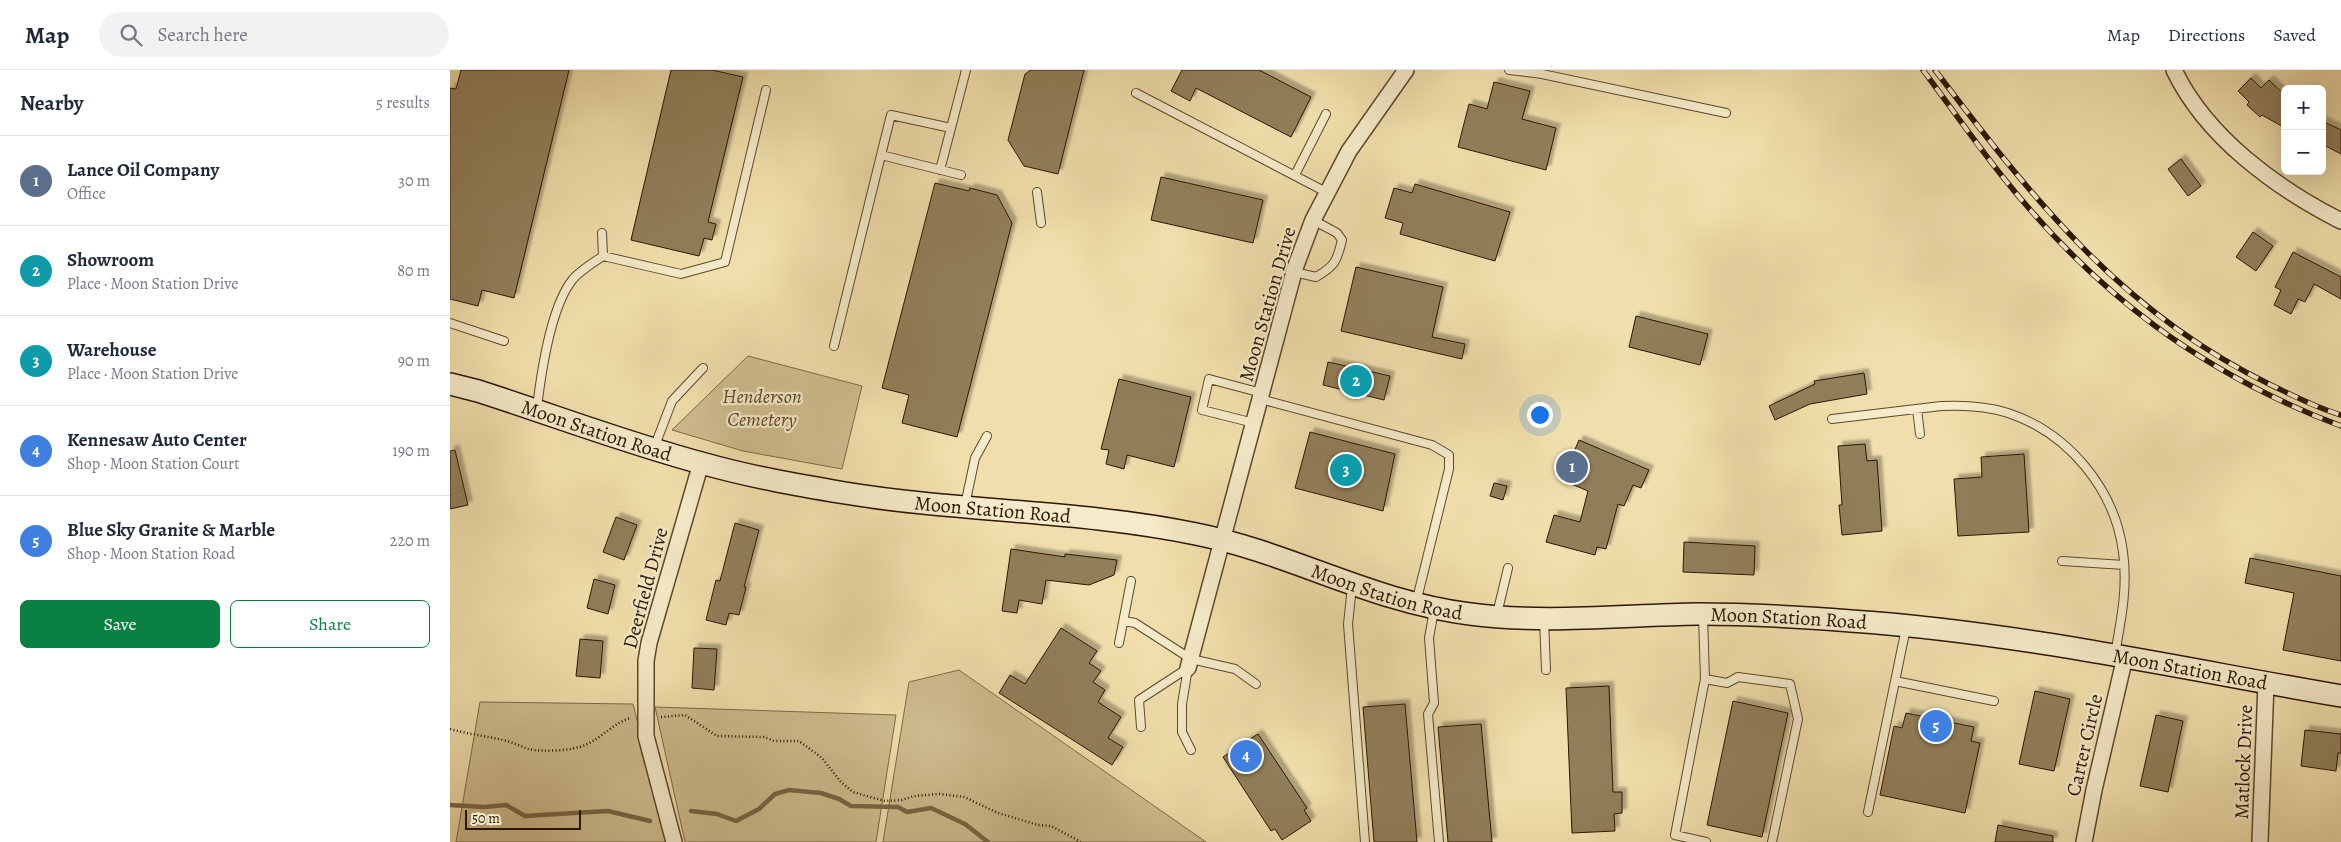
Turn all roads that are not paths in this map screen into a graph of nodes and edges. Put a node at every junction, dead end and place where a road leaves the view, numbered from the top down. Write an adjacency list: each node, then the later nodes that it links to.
1 (966, 70): 9 (lane)
2 (1406, 70): 15 (street, Moon Station Drive)
3 (1509, 70): 7 (lane)
4 (2174, 70): 17 (street)
5 (766, 90): 20 (lane)
6 (1136, 93): 13 (lane)
7 (1726, 113)
8 (1326, 114): 13 (lane)
9 (951, 128): 10 (lane); 11 (lane)
10 (881, 155): 11 (lane); 24 (lane)
11 (940, 170): 12 (lane)
12 (961, 175)
13 (1295, 175): 15 (lane)
14 (1037, 192): 18 (lane)
15 (1326, 192): 16 (street, Moon Station Drive)
16 (1313, 220): 21 (street, Moon Station Drive); 21 (lane)
17 (2341, 221)
18 (1041, 223)
19 (602, 232): 20 (lane)
20 (604, 256): 29 (lane)
21 (1294, 272): 27 (street, Moon Station Drive)
22 (450, 323): 23 (lane)
23 (504, 341)
24 (834, 346)
25 (703, 368): 34 (lane)
26 (450, 384): 29 (street, Moon Station Road)
27 (1261, 396): 31 (street, Moon Station Drive); 31 (lane); 43 (lane)
28 (1917, 408): 30 (lane); 32 (lane); 39 (lane)
29 (537, 410): 34 (street, Moon Station Road)
30 (1832, 419)
31 (1254, 423): 37 (street, Moon Station Drive)
32 (1920, 434)
33 (987, 436): 36 (lane)
34 (654, 448): 35 (street, Moon Station Road)
35 (701, 463): 36 (street, Moon Station Road); 62 (street, Deerfield Drive)
36 (965, 507): 37 (street, Moon Station Road)
37 (1224, 541): 42 (street, Moon Station Road); 51 (street, Moon Station Drive)
38 (2062, 561): 39 (lane)
39 (2124, 565): 50 (lane)
40 (1508, 568): 45 (lane)
41 (1131, 581): 47 (lane)
42 (1352, 586): 43 (street, Moon Station Road); 63 (lane)
43 (1425, 606): 45 (street, Moon Station Road); 64 (lane)
44 (1703, 614): 46 (street, Moon Station Road); 48 (street, Moon Station Road); 53 (lane)
45 (1496, 616): 46 (street, Moon Station Road)
46 (1544, 617): 52 (lane)
47 (1124, 620): 49 (lane); 51 (lane)
48 (1906, 626): 50 (street, Moon Station Road); 54 (lane)
49 (1119, 643)
50 (2120, 656): 55 (street, Moon Station Road); 67 (street, Carter Circle)
51 (1190, 664): 56 (lane); 59 (lane); 60 (lane)
52 (1546, 670)
53 (1705, 679): 65 (lane); 66 (lane)
54 (1895, 681): 58 (lane); 61 (lane)
55 (2266, 683): 57 (street, Moon Station Road); 68 (street, Matlock Drive)
56 (1256, 684)
57 (2341, 696)
58 (1994, 701)
59 (1141, 727)
60 (1191, 750)
61 (1868, 812)
62 (674, 842)
63 (1365, 842)
64 (1439, 842)
65 (1706, 842)
66 (1772, 842)
67 (2084, 842)
68 (2260, 842)

